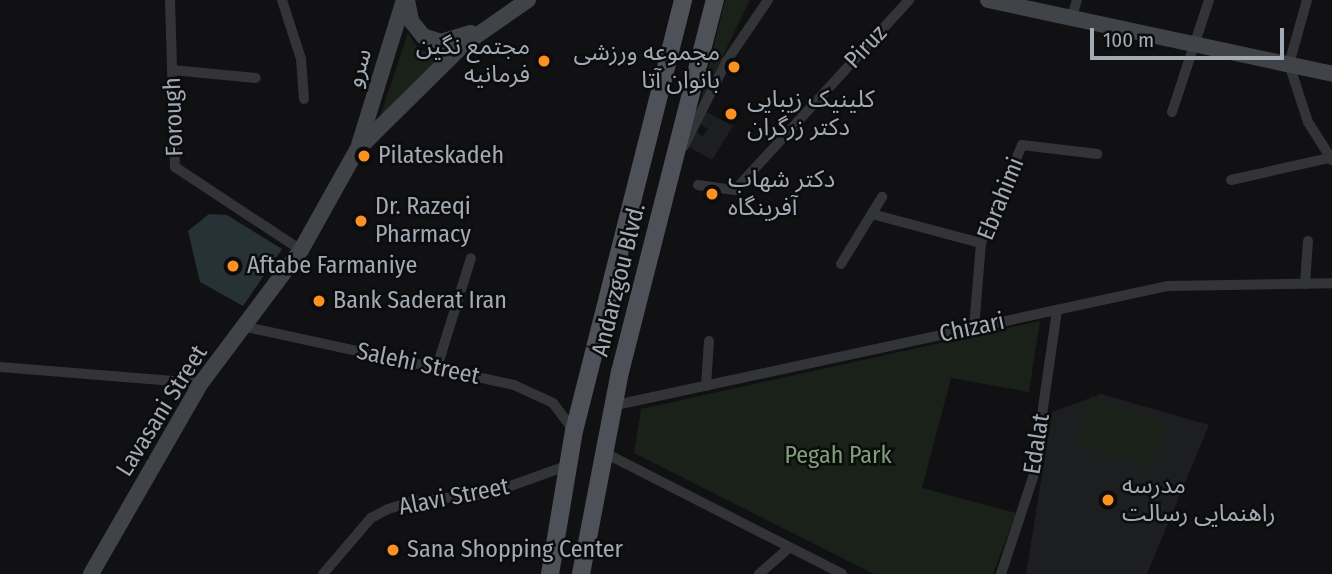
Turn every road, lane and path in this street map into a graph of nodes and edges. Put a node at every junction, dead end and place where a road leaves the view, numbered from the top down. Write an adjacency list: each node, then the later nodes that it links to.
1 (170, 0): 16 (street, Forough)
2 (282, 0): 19 (street)
3 (405, 0): 12 (main road); 21 (main road, سرو)
4 (683, 0): 34 (main road, Andarzgou Blvd.)
5 (715, 0): 24 (main road, Andarzgou Blvd.)
6 (768, 0): 24 (street)
7 (909, 0): 26 (street, Piruz)
8 (988, 0): 13 (main road)
9 (1077, 0): 13 (street)
10 (1209, 0): 14 (street)
11 (1307, 0): 15 (street)
12 (526, 1): 21 (main road, Lavasani Street)
13 (1072, 17): 14 (main road)
14 (1196, 43): 15 (main road); 20 (street)
15 (1289, 64): 17 (main road); 23 (street)
16 (173, 70): 18 (street); 31 (street, Forough)
17 (1332, 74)
18 (256, 78)
19 (304, 99)
20 (1172, 112)
21 (357, 150): 31 (main road, Lavasani Street)
22 (1097, 154): 30 (street, Ebrahimi)
23 (1331, 159): 25 (street)
24 (673, 167): 35 (main road, Andarzgou Blvd.)
25 (1231, 180)
26 (698, 186)
27 (882, 197): 28 (street)
28 (872, 214): 30 (street); 33 (street)
29 (1308, 241): 37 (street)
30 (981, 243): 40 (street, Ebrahimi)
31 (301, 250): 39 (main road, Lavasani Street)
32 (471, 258): 43 (street)
33 (841, 264)
34 (616, 265): 35 (main road); 47 (main road, Andarzgou Blvd.)
35 (646, 272): 46 (main road, Andarzgou Blvd.)
36 (1332, 283): 37 (street, Chizari)
37 (1305, 284): 38 (street, Chizari)
38 (1056, 310): 40 (street, Chizari); 57 (street, Edalat)
39 (246, 327): 43 (street, Salehi Street); 44 (main road, Lavasani Street)
40 (974, 328): 45 (street, Chizari)
41 (709, 341): 45 (street)
42 (0, 367): 44 (street)
43 (437, 367): 47 (street, Salehi Street)
44 (201, 383): 51 (main road, Lavasani Street)
45 (706, 386): 46 (street, Chizari)
46 (615, 405): 48 (main road, Andarzgou Blvd.)
47 (574, 431): 49 (main road, Andarzgou Blvd.)
48 (606, 453): 50 (street); 54 (main road, Andarzgou Blvd.)
49 (566, 466): 52 (street, Alavi Street); 53 (main road, Andarzgou Blvd.)
50 (789, 548): 55 (street); 56 (street)
51 (91, 574)
52 (323, 574)
53 (550, 574)
54 (581, 574)
55 (759, 574)
56 (842, 574)
57 (1001, 574)

